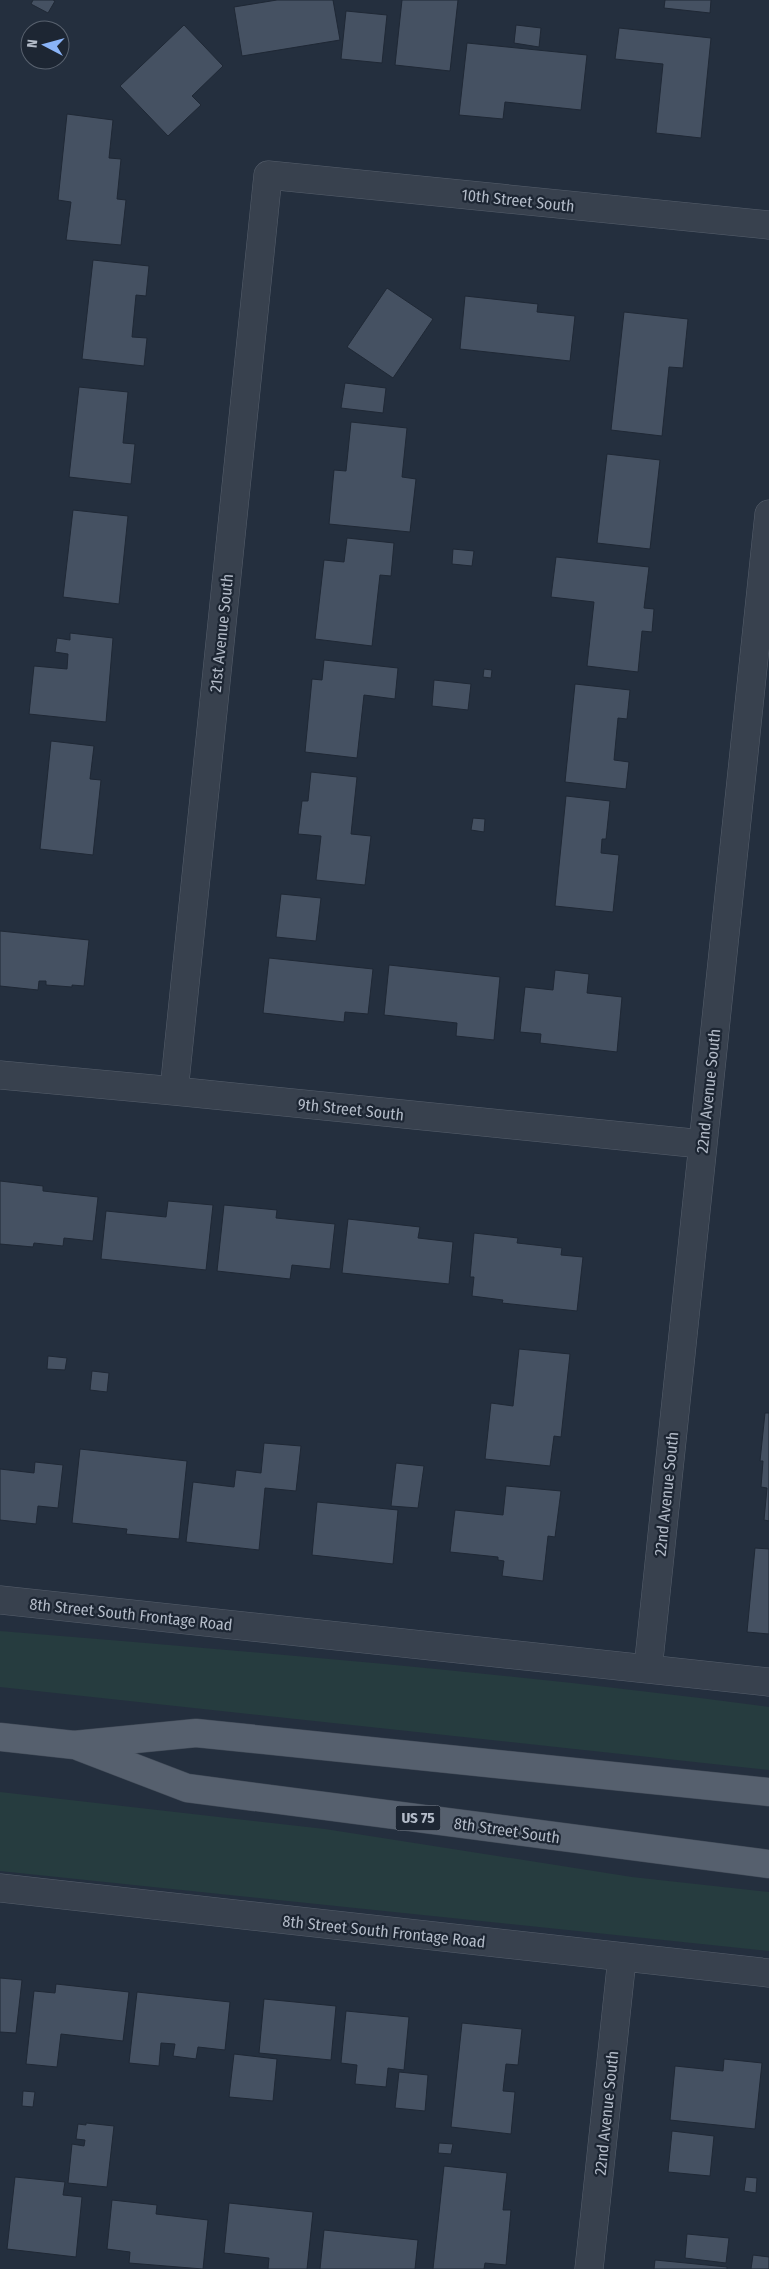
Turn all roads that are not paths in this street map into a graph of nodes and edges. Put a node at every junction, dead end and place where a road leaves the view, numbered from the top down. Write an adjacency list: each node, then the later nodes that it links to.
1 (268, 176): 2 (street, 10th Street South); 5 (street, 21st Avenue South)
2 (769, 225)
3 (769, 514): 6 (street, 22nd Avenue South)
4 (0, 1076): 5 (street, 9th Street South)
5 (174, 1090): 6 (street, 9th Street South)
6 (702, 1144): 8 (street, 22nd Avenue South)
7 (0, 1600): 8 (street, 8th Street South Frontage Road)
8 (648, 1668): 9 (street, 8th Street South Frontage Road)
9 (769, 1682)
10 (0, 1737): 11 (main road, 8th Street South / US 75)
11 (74, 1745): 12 (main road, 8th Street South / US 75); 13 (main road, 8th Street South / US 75)
12 (769, 1792)
13 (769, 1864)
14 (0, 1888): 15 (street, 8th Street South Frontage Road)
15 (622, 1958): 16 (street, 8th Street South Frontage Road); 17 (street, 22nd Avenue South)
16 (769, 1973)
17 (589, 2269)

